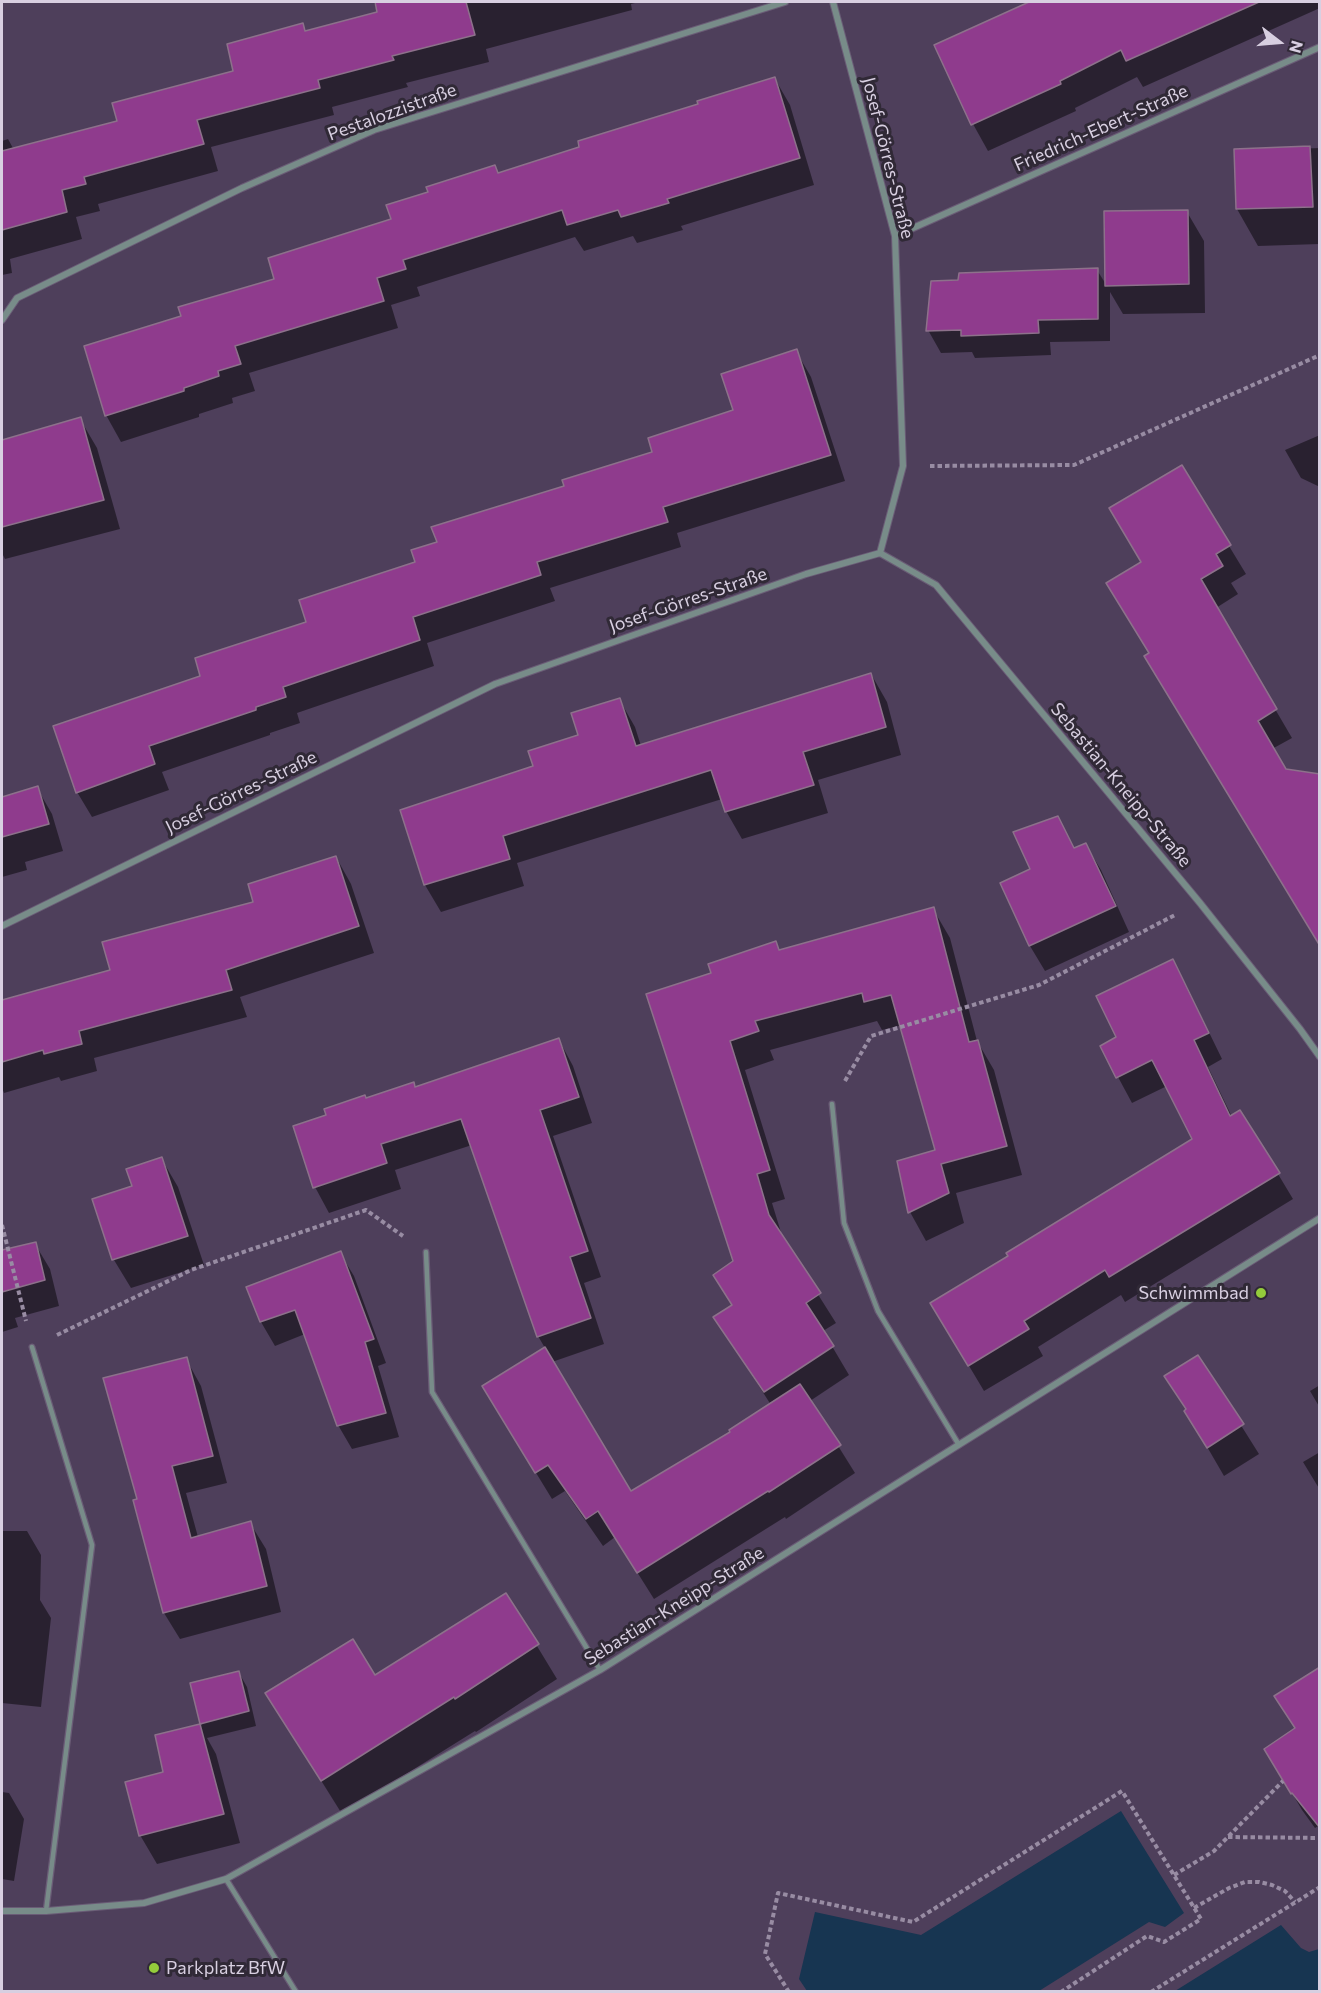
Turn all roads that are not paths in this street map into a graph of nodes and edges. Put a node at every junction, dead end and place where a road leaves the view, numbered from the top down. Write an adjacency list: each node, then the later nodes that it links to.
1 (785, 2): 5 (street, Pestalozzistraße)
2 (833, 2): 4 (street, Josef-Görres-Straße)
3 (1320, 47): 4 (street, Friedrich-Ebert-Straße)
4 (895, 236): 6 (street, Josef-Görres-Straße)
5 (2, 320)
6 (880, 553): 7 (street, Josef-Görres-Straße); 8 (street, Sebastian-Kneipp-Straße)
7 (2, 926)
8 (1320, 1057)
9 (832, 1104): 13 (lane)
10 (1320, 1218): 13 (street, Sebastian-Kneipp-Straße)
11 (426, 1252): 14 (lane)
12 (32, 1347): 17 (lane)
13 (959, 1445): 14 (street, Sebastian-Kneipp-Straße)
14 (600, 1670): 15 (street, Sebastian-Kneipp-Straße)
15 (226, 1879): 17 (street, Sebastian-Kneipp-Straße); 18 (lane)
16 (2, 1911): 17 (street, Sebastian-Kneipp-Straße)
17 (46, 1911)
18 (296, 1992)

